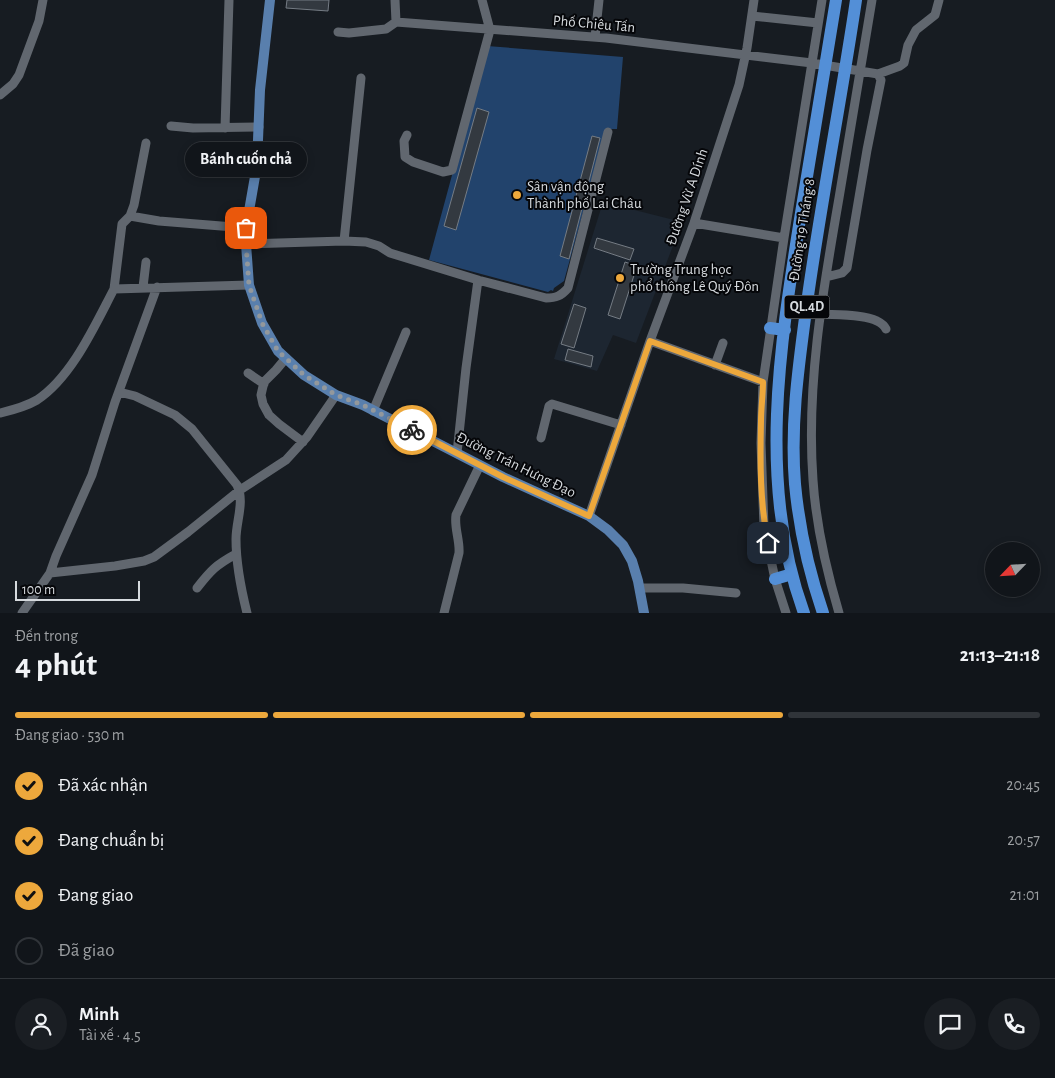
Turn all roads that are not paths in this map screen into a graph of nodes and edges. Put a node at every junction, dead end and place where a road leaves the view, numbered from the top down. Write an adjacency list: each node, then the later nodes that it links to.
1 (43, 0): 26 (street)
2 (229, 0): 29 (street)
3 (270, 0): 28 (main road, Đường Trần Hưng Đạo)
4 (395, 0): 14 (street)
5 (482, 0): 16 (street)
6 (599, 0): 18 (street)
7 (754, 0): 13 (street, Đường Vừ A Dính)
8 (822, 0): 15 (street, Đường 19 Tháng 8)
9 (836, 0): 21 (highway, Đường 19 Tháng 8 / QL.4D)
10 (856, 0): 22 (highway, Đường 19 Tháng 8 / QL.4D)
11 (872, 0): 23 (street, Đường 19 Tháng 8)
12 (939, 0): 24 (street)
13 (752, 16): 15 (street); 19 (street, Đường Vừ A Dính)
14 (396, 22): 16 (street, Phố Chiêu Tấn); 17 (street)
15 (818, 24): 20 (street, Đường 19 Tháng 8)
16 (490, 30): 18 (street, Phố Chiêu Tấn); 31 (street)
17 (338, 32)
18 (595, 37): 19 (street, Phố Chiêu Tấn)
19 (745, 55): 20 (street, Phố Chiêu Tấn); 34 (street, Đường Vừ A Dính)
20 (812, 63): 21 (street, Phố Chiêu Tấn); 36 (street, Đường 19 Tháng 8)
21 (825, 66): 22 (street, Phố Chiêu Tấn); 49 (highway, Đường 19 Tháng 8 / QL.4D)
22 (846, 68): 23 (street, Phố Chiêu Tấn); 84 (highway, Đường 19 Tháng 8 / QL.4D)
23 (860, 71): 24 (street, Phố Chiêu Tấn); 40 (street, Đường 19 Tháng 8)
24 (878, 74): 40 (street)
25 (361, 78): 37 (street)
26 (0, 95)
27 (171, 126): 29 (street)
28 (259, 127): 29 (street); 35 (main road, Đường Trần Hưng Đạo)
29 (225, 128)
30 (608, 132): 41 (street)
31 (407, 135)
32 (146, 142): 33 (street)
33 (130, 216): 35 (street); 45 (street)
34 (694, 223): 36 (street); 51 (street, Đường Vừ A Dính)
35 (246, 228): 38 (main road, Đường Trần Hưng Đạo)
36 (784, 238): 47 (street, Đường 19 Tháng 8)
37 (344, 241): 38 (street); 41 (street)
38 (246, 244): 42 (main road, Đường Trần Hưng Đạo)
39 (146, 262): 43 (street)
40 (826, 277): 46 (street, Đường 19 Tháng 8)
41 (478, 280): 67 (street)
42 (249, 285): 44 (street); 53 (main road, Đường Trần Hưng Đạo)
43 (144, 287): 44 (street); 45 (street)
44 (157, 287): 58 (street)
45 (114, 289): 60 (street)
46 (820, 314): 48 (street); 85 (street, Đường 19 Tháng 8)
47 (770, 328): 49 (highway); 56 (street, Đường 19 Tháng 8)
48 (886, 329)
49 (784, 330): 73 (highway, Đường 19 Tháng 8 / QL.4D)
50 (406, 332): 61 (street)
51 (650, 341): 54 (street); 64 (street, Đường Vừ A Dính)
52 (723, 343): 54 (street)
53 (286, 358): 57 (street); 59 (main road, Đường Trần Hưng Đạo)
54 (715, 365): 56 (street)
55 (248, 372): 57 (street)
56 (763, 382): 74 (street, Đường 19 Tháng 8)
57 (264, 384): 66 (street)
58 (119, 392): 69 (street); 72 (street)
59 (336, 395): 61 (main road, Đường Trần Hưng Đạo); 66 (street)
60 (16, 409): 62 (street); 63 (street)
61 (373, 411): 67 (main road, Đường Trần Hưng Đạo)
62 (0, 413)
63 (0, 422)
64 (621, 425): 65 (street); 70 (street, Đường Vừ A Dính)
65 (541, 438)
66 (303, 442): 69 (street)
67 (456, 452): 68 (main road, Đường Trần Hưng Đạo)
68 (480, 465): 70 (main road, Đường Trần Hưng Đạo); 80 (street)
69 (240, 490): 71 (street); 72 (street)
70 (589, 516): 76 (main road, Đường Trần Hưng Đạo)
71 (236, 554): 75 (street); 79 (street)
72 (50, 574): 78 (street)
73 (792, 574): 74 (highway); 83 (highway, Đường 19 Tháng 8 / QL.4D)
74 (775, 578): 82 (street, Đường 19 Tháng 8)
75 (197, 588)
76 (640, 588): 77 (street); 81 (main road, Đường Trần Hưng Đạo)
77 (736, 593)
78 (22, 613)
79 (247, 613)
80 (444, 613)
81 (644, 613)
82 (786, 613)
83 (804, 613)
84 (824, 613)
85 (839, 613)

